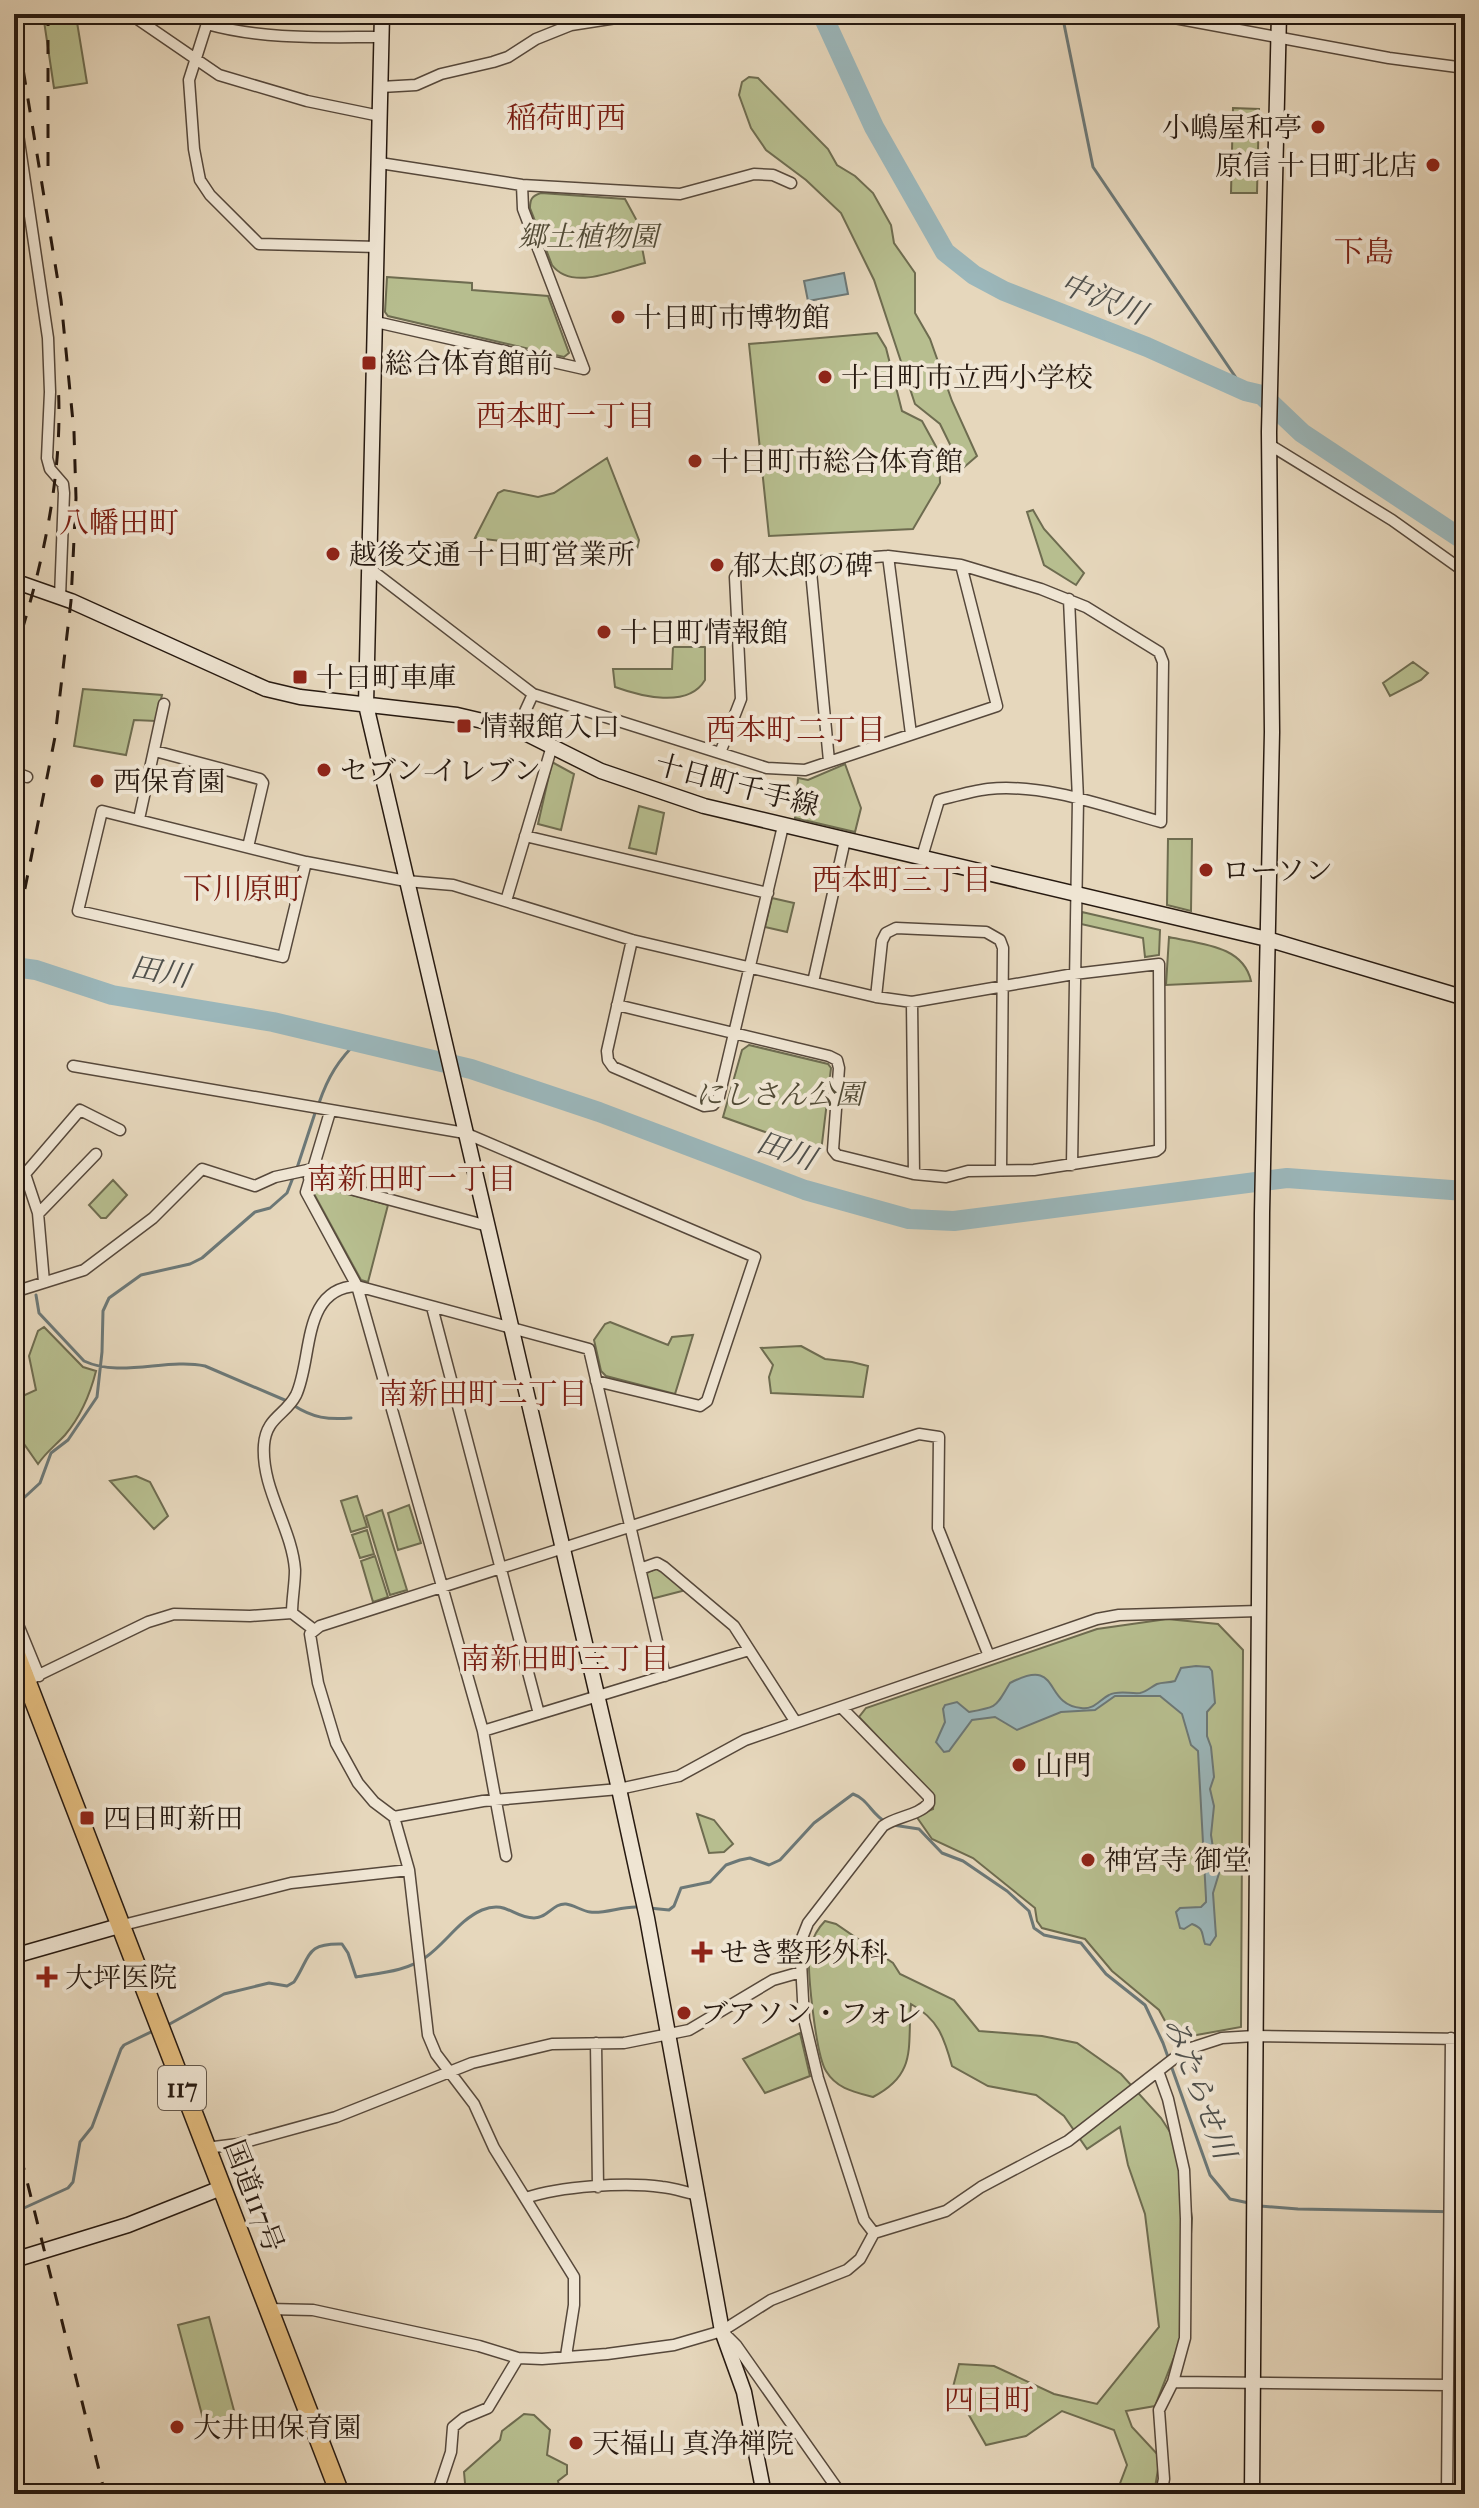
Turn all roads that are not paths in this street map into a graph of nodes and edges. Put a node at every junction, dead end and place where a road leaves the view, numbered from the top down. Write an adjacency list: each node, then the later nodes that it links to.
1 (130, 14): 9 (street)
2 (382, 14): 8 (street)
3 (1153, 14): 7 (street)
4 (1279, 14): 7 (street)
5 (648, 16): 11 (street)
6 (208, 19): 8 (street); 9 (street)
7 (1279, 36): 10 (street); 19 (street)
8 (381, 37): 11 (street)
9 (197, 58): 13 (street); 17 (street)
10 (1465, 68)
11 (381, 87): 13 (street)
12 (14, 107): 26 (street)
13 (380, 116): 14 (street)
14 (380, 163): 16 (street); 17 (street)
15 (791, 183): 16 (street)
16 (522, 185): 18 (street)
17 (378, 247): 18 (street)
18 (376, 322): 23 (street)
19 (1269, 438): 24 (street); 51 (street)
20 (888, 556): 21 (street); 22 (street); 32 (street)
21 (810, 561): 35 (street); 36 (street)
22 (961, 565): 27 (street); 32 (street)
23 (370, 569): 28 (street); 30 (street)
24 (1465, 572)
25 (14, 581): 26 (street, 十日町千手線)
26 (60, 597): 30 (street, 十日町千手線)
27 (1069, 599): 39 (street); 39 (street)
28 (533, 694): 31 (street); 35 (street)
29 (164, 704): 34 (street)
30 (366, 705): 31 (street, 十日町千手線); 47 (street)
31 (517, 729): 33 (street, 十日町千手線)
32 (911, 734): 36 (street)
33 (552, 746): 41 (street, 十日町千手線); 42 (street)
34 (155, 751): 40 (street); 44 (street)
35 (720, 753): 36 (street)
36 (829, 761)
37 (14, 772): 38 (street)
38 (27, 777)
39 (1078, 799): 45 (street); 49 (street)
40 (139, 819): 44 (street); 46 (street)
41 (783, 826): 43 (street, 十日町千手線); 48 (street)
42 (525, 836): 48 (street); 50 (street)
43 (845, 840): 45 (street, 十日町千手線); 55 (street)
44 (248, 847): 46 (street)
45 (922, 857): 49 (street, 十日町千手線)
46 (306, 862): 47 (street)
47 (406, 881): 50 (street); 65 (street)
48 (768, 893): 53 (street)
49 (1075, 893): 51 (street, 十日町千手線); 54 (street)
50 (506, 901): 52 (street)
51 (1267, 939): 58 (street, 十日町千手線); 84 (street)
52 (632, 940): 53 (street); 60 (street)
53 (750, 967): 55 (street); 61 (street)
54 (1074, 974): 56 (street); 67 (street); 67 (street)
55 (813, 982): 57 (street)
56 (1001, 986): 57 (street); 59 (street); 68 (street)
57 (876, 997): 59 (street)
58 (1465, 998)
59 (912, 1002): 70 (street)
60 (617, 1005): 61 (street); 61 (street)
61 (734, 1033): 70 (street)
62 (73, 1066): 63 (street)
63 (330, 1112): 65 (street); 69 (street)
64 (120, 1130): 71 (street)
65 (465, 1133): 72 (street); 78 (street)
66 (96, 1154): 71 (street)
67 (1072, 1165): 68 (street)
68 (1001, 1170): 70 (street)
69 (308, 1172): 72 (street); 73 (street); 74 (street)
70 (914, 1174)
71 (38, 1214): 73 (street)
72 (488, 1226): 77 (street)
73 (44, 1282): 75 (street)
74 (357, 1286): 76 (street); 83 (street); 85 (street)
75 (14, 1292)
76 (432, 1307): 77 (street); 81 (street)
77 (512, 1328): 78 (street); 80 (street)
78 (596, 1381): 79 (street)
79 (630, 1527): 80 (street); 82 (street); 90 (street)
80 (563, 1548): 81 (street); 93 (street)
81 (500, 1568): 83 (street); 95 (street)
82 (640, 1569): 89 (street); 91 (street)
83 (441, 1586): 87 (street); 97 (street)
84 (1259, 1611): 90 (street); 107 (street)
85 (292, 1613): 87 (street); 92 (street)
86 (14, 1615): 92 (street)
87 (313, 1629): 100 (street)
88 (14, 1649): 92 (highway, 国道117号 / 117)
89 (749, 1650): 91 (street); 96 (street)
90 (989, 1656): 94 (street)
91 (665, 1676): 93 (street)
92 (26, 1680): 103 (highway, 国道117号 / 117)
93 (598, 1697): 95 (street); 98 (street)
94 (841, 1707): 96 (street); 105 (street)
95 (539, 1714): 97 (street)
96 (795, 1721): 98 (street)
97 (483, 1731): 99 (street)
98 (619, 1789): 99 (street); 106 (street)
99 (498, 1799): 100 (street); 101 (street)
100 (394, 1817): 102 (street)
101 (506, 1856)
102 (409, 1870): 103 (street); 111 (street)
103 (119, 1926): 104 (street); 113 (highway, 国道117号 / 117)
104 (14, 1956)
105 (801, 1972): 106 (street); 118 (street)
106 (669, 2036): 110 (street); 116 (street)
107 (1255, 2036): 108 (street); 112 (street); 125 (street)
108 (1451, 2038): 109 (street); 126 (street)
109 (1465, 2039)
110 (596, 2043): 111 (street); 114 (street)
111 (447, 2071): 113 (street); 117 (street)
112 (1158, 2071): 118 (street); 124 (street)
113 (206, 2148): 115 (highway, 国道117号 / 117)
114 (598, 2187): 116 (street); 117 (street)
115 (221, 2188): 119 (street); 120 (highway, 国道117号 / 117)
116 (699, 2195): 121 (street)
117 (526, 2198): 122 (street)
118 (874, 2233): 121 (street)
119 (14, 2260)
120 (268, 2309): 123 (street); 129 (highway, 国道117号 / 117)
121 (722, 2331): 122 (street); 127 (street); 128 (street)
122 (566, 2356): 123 (street)
123 (518, 2358): 130 (street)
124 (1173, 2382): 125 (street); 133 (street)
125 (1254, 2382): 126 (street); 134 (street)
126 (1447, 2385): 135 (street)
127 (764, 2388): 128 (street); 132 (street)
128 (744, 2392): 131 (street)
129 (340, 2494)
130 (437, 2494)
131 (764, 2494)
132 (841, 2494)
133 (1161, 2494)
134 (1252, 2494)
135 (1447, 2494)

